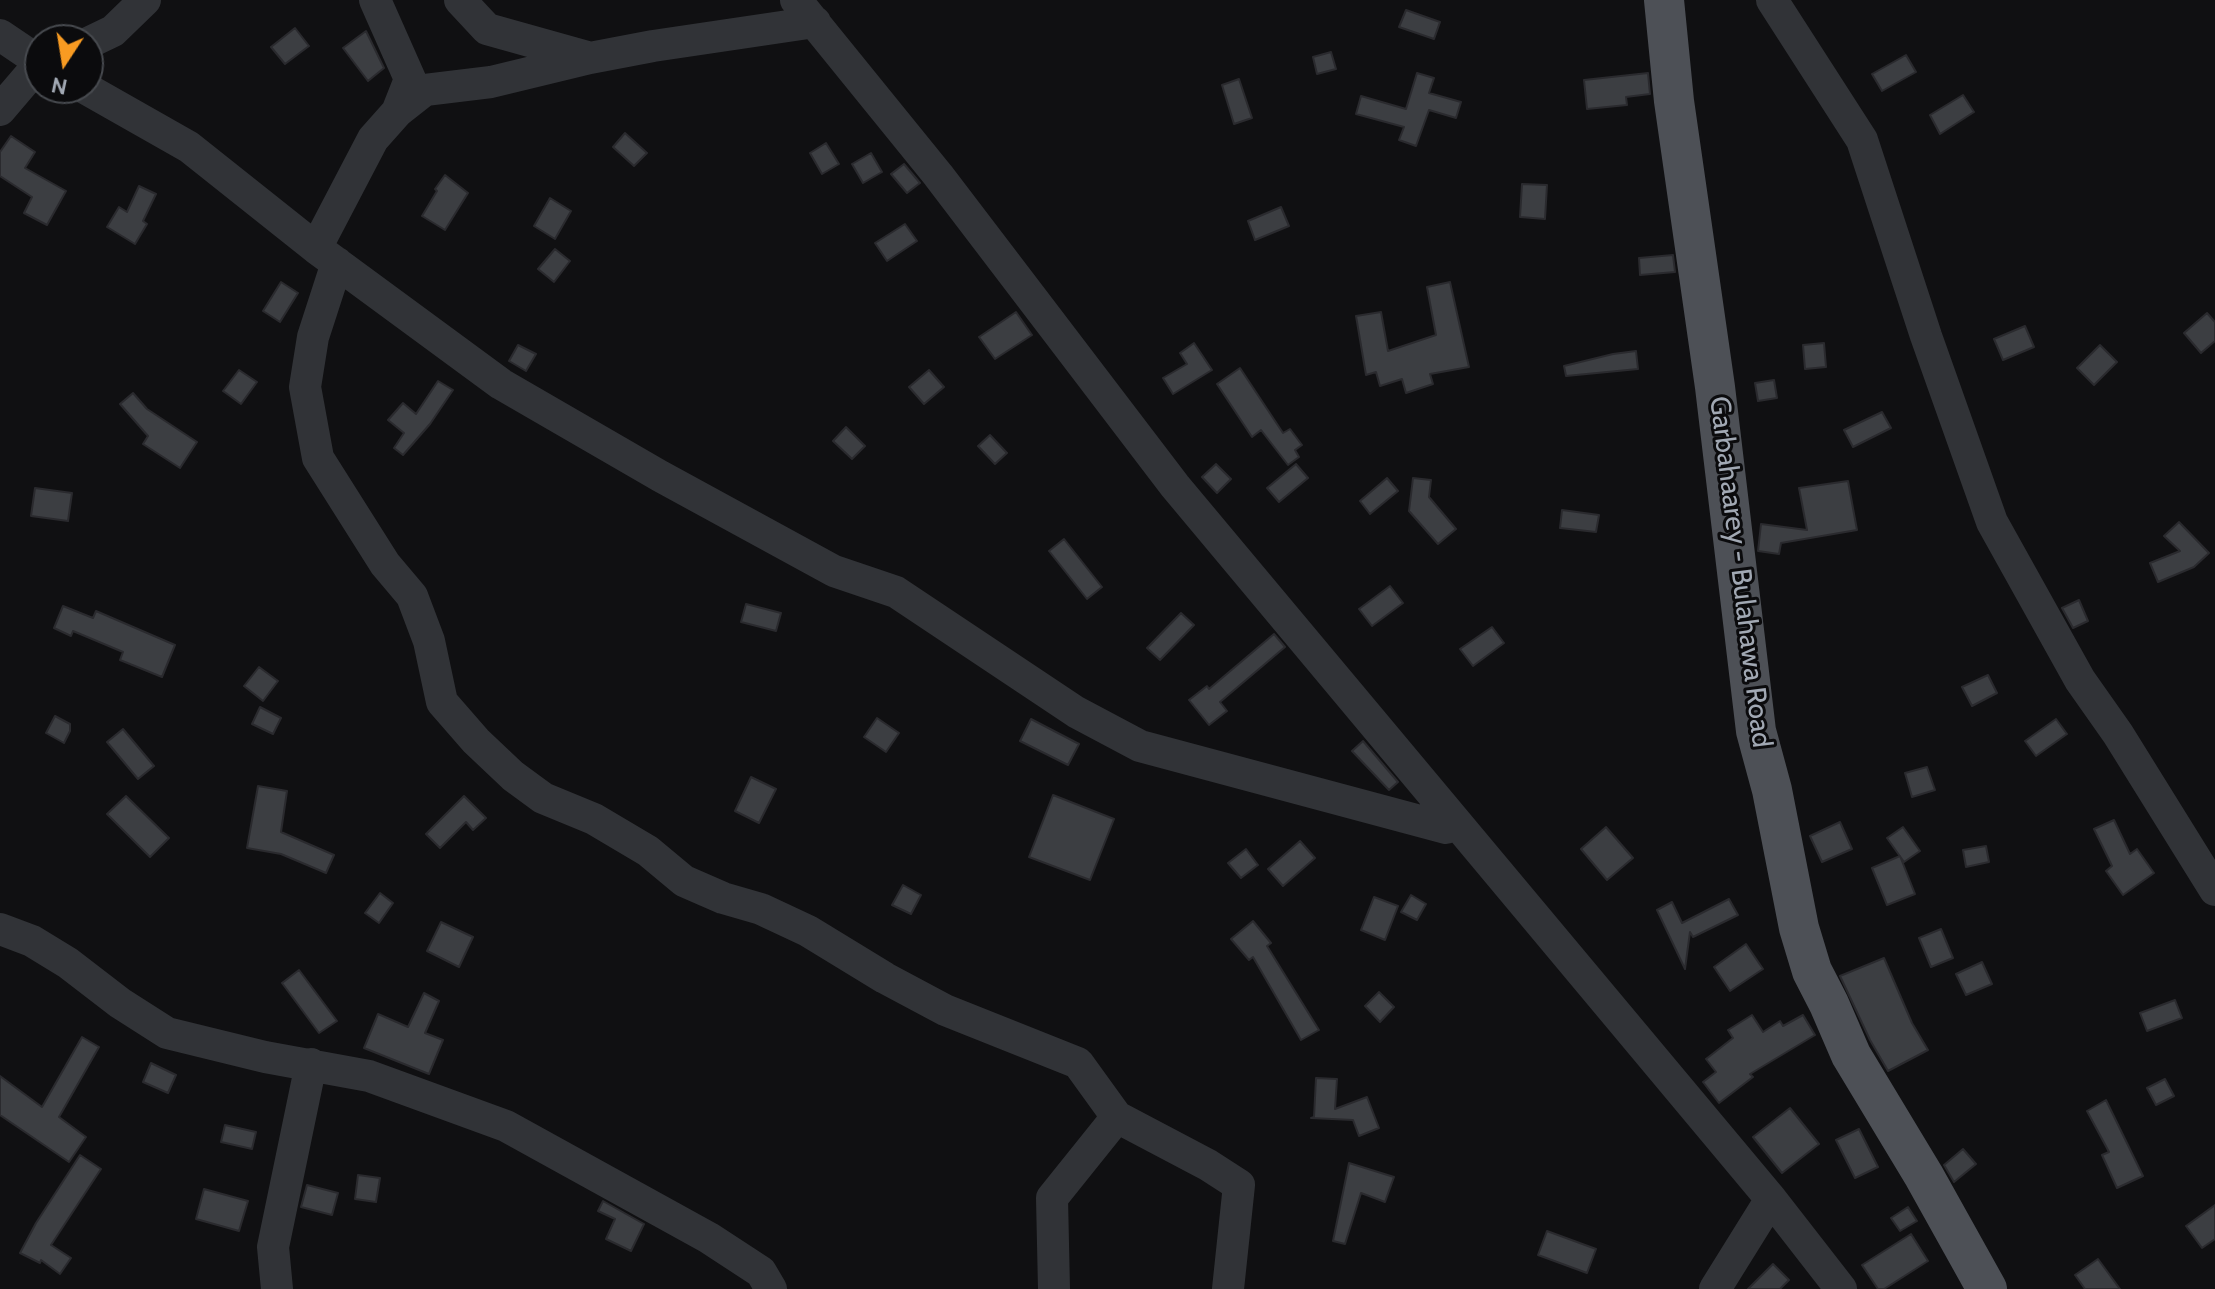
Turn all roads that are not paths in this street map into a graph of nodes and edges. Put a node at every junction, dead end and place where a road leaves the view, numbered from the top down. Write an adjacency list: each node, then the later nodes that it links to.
1 (145, 0): 8 (street)
2 (375, 0): 14 (street)
3 (460, 0): 10 (street)
4 (1664, 0): 28 (main road, Garbahaarey - Bulahawa Road)
5 (1772, 0): 17 (street)
6 (806, 11): 10 (street); 16 (street)
7 (0, 35): 9 (street)
8 (104, 35)
9 (24, 51)
10 (590, 58): 14 (street)
11 (24, 81): 13 (street)
12 (104, 99): 15 (street)
13 (0, 110)
14 (397, 112): 15 (street)
15 (326, 256): 16 (street); 20 (street)
16 (1454, 822): 21 (street)
17 (2215, 890)
18 (0, 929): 19 (street)
19 (311, 1064): 22 (street); 23 (street)
20 (1117, 1117): 24 (street); 25 (street)
21 (1771, 1199): 26 (street); 27 (street)
22 (277, 1289)
23 (771, 1289)
24 (1054, 1289)
25 (1228, 1289)
26 (1715, 1289)
27 (1841, 1289)
28 (1987, 1289)

